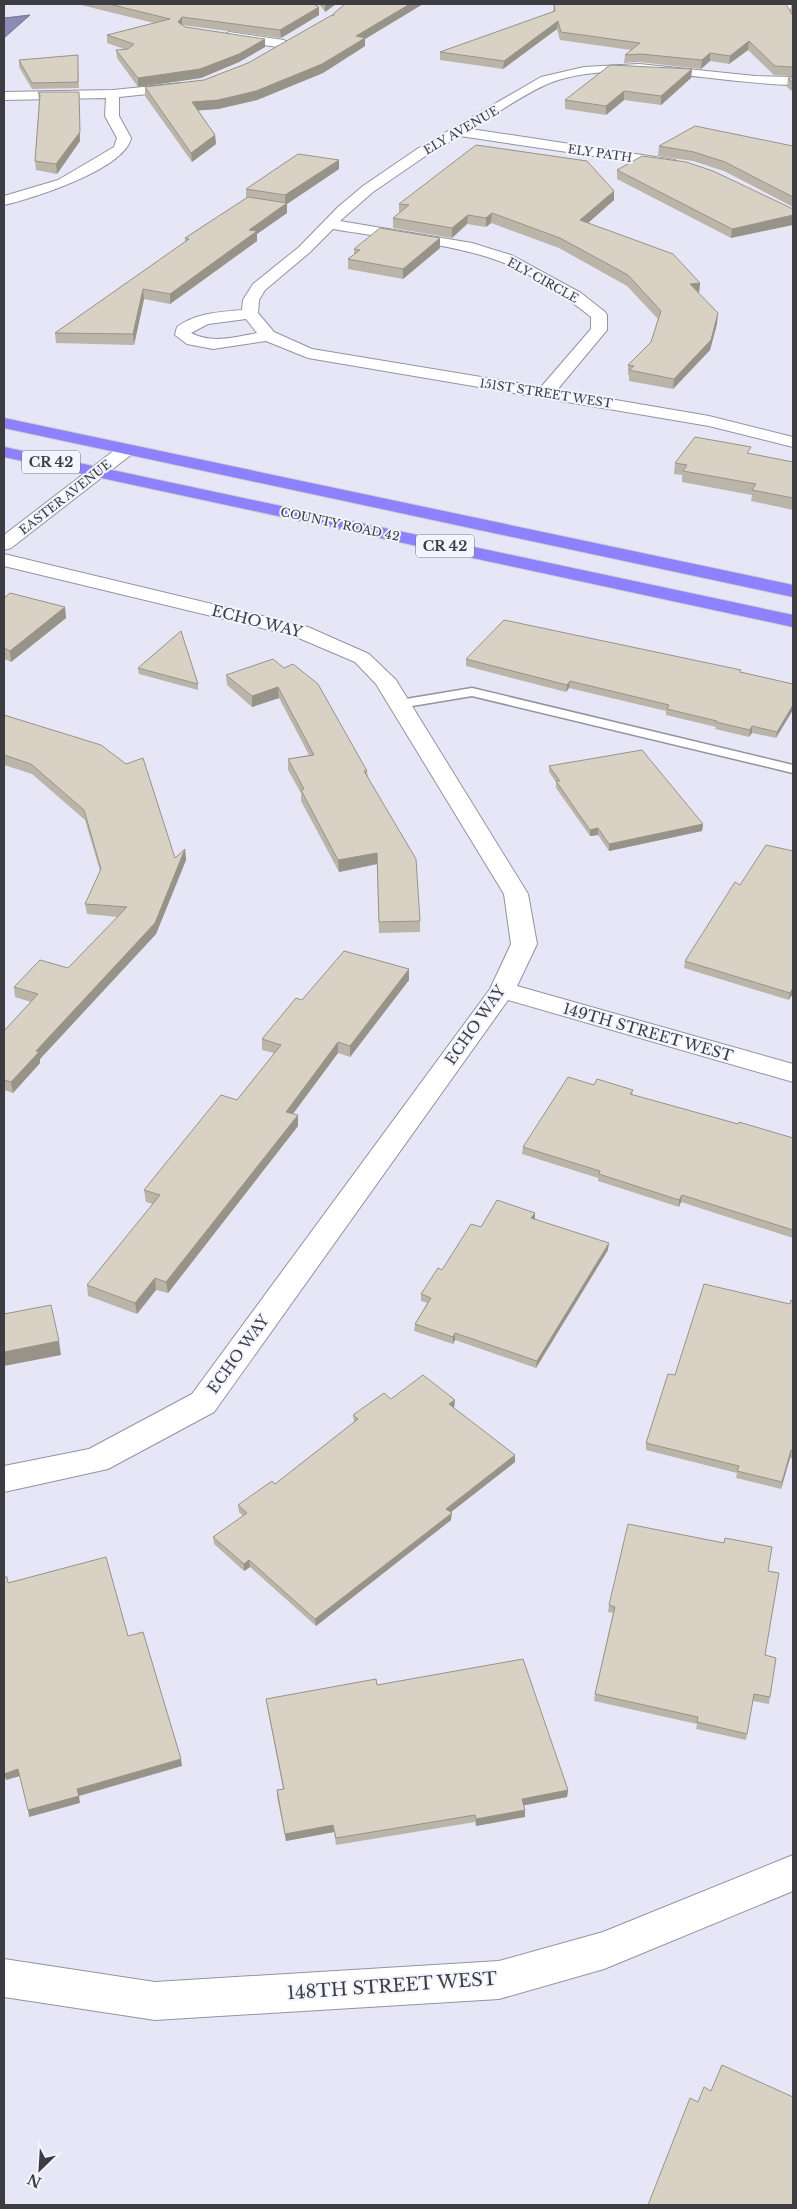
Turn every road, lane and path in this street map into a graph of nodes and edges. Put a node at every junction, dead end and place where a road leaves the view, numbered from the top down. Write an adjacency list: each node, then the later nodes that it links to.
1 (770, 4): 2 (street)
2 (793, 7)
3 (214, 34): 4 (street)
4 (268, 53)
5 (590, 57): 7 (street)
6 (550, 62): 8 (street)
7 (608, 69): 8 (street, ELY AVENUE); 9 (street, ELY AVENUE)
8 (564, 74): 13 (street, ELY AVENUE)
9 (793, 81)
10 (197, 84): 11 (street)
11 (113, 94): 12 (street); 15 (street)
12 (4, 96)
13 (457, 131): 14 (street, ELY PATH); 16 (street, ELY AVENUE)
14 (688, 166)
15 (4, 201)
16 (330, 224): 17 (street, ELY AVENUE); 19 (street, ELY CIRCLE)
17 (250, 314): 18 (street); 18 (street)
18 (268, 336): 19 (street, 151ST STREET WEST)
19 (546, 392): 21 (street, 151ST STREET WEST)
20 (4, 424): 22 (highway, COUNTY ROAD 42 / CR 42)
21 (793, 442)
22 (126, 450): 24 (street, EASTER AVENUE); 27 (highway, COUNTY ROAD 42 / CR 42)
23 (4, 452): 24 (highway, COUNTY ROAD 42 / CR 42)
24 (97, 472): 25 (street, EASTER AVENUE); 28 (highway, COUNTY ROAD 42 / CR 42)
25 (4, 544)
26 (4, 560): 29 (street, ECHO WAY)
27 (793, 591)
28 (793, 620)
29 (400, 704): 30 (lane); 31 (street, ECHO WAY)
30 (793, 769)
31 (502, 990): 32 (street, 149TH STREET WEST); 33 (street, ECHO WAY)
32 (793, 1073)
33 (4, 1478)
34 (793, 1873): 35 (street, 148TH STREET WEST)
35 (4, 1978)

